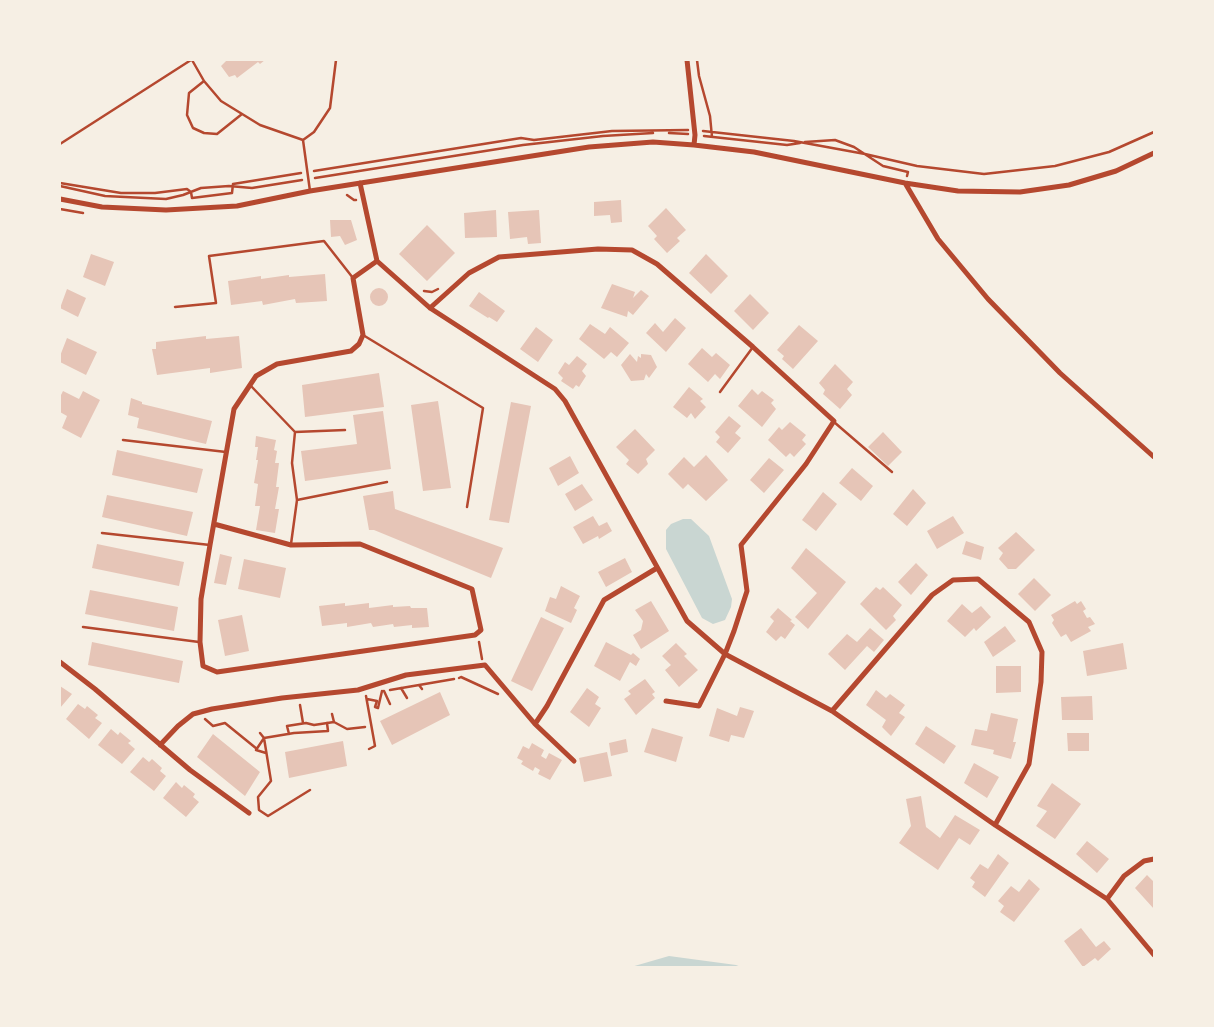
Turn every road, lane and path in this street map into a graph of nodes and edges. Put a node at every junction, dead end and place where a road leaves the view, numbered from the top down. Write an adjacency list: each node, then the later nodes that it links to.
1 (192, 60): 5 (lane); 12 (lane)
2 (336, 60): 11 (lane)
3 (688, 60): 7 (street)
4 (697, 60): 8 (path)
5 (204, 81): 6 (lane); 6 (lane)
6 (242, 114): 11 (lane)
7 (695, 130): 8 (path); 13 (street); 15 (path)
8 (712, 132): 9 (path); 10 (path)
9 (1154, 132)
10 (712, 137)
11 (303, 140): 15 (lane)
12 (60, 144)
13 (694, 144): 17 (street); 18 (street)
14 (1154, 153): 17 (street)
15 (307, 172): 16 (path); 19 (lane)
16 (60, 183)
17 (905, 183): 38 (street)
18 (360, 184): 19 (street); 21 (street)
19 (310, 191): 22 (street)
20 (339, 195): 21 (path)
21 (363, 198): 23 (street)
22 (60, 199)
23 (377, 261): 24 (street); 28 (street)
24 (353, 278): 27 (lane); 29 (street)
25 (442, 287): 26 (path)
26 (421, 291)
27 (175, 307)
28 (430, 308): 30 (street); 47 (street)
29 (364, 335): 31 (street); 42 (lane)
30 (753, 347): 32 (lane); 33 (street)
31 (250, 385): 35 (lane); 37 (street)
32 (720, 392)
33 (834, 422): 39 (lane); 51 (street)
34 (345, 430): 35 (lane)
35 (295, 432): 41 (lane)
36 (123, 440): 37 (lane)
37 (226, 452): 43 (street)
38 (1154, 457)
39 (892, 472)
40 (387, 482): 41 (lane)
41 (297, 500): 46 (lane)
42 (466, 507)
43 (214, 524): 45 (street); 46 (street)
44 (102, 533): 45 (lane)
45 (210, 545): 50 (street)
46 (291, 545): 49 (street)
47 (657, 568): 51 (street); 72 (street)
48 (83, 627): 50 (lane)
49 (476, 635): 50 (street); 53 (path)
50 (200, 642)
51 (725, 654): 63 (street); 66 (street)
52 (60, 662): 77 (street)
53 (483, 665): 56 (street); 77 (street)
54 (419, 685): 55 (path); 56 (path); 57 (path)
55 (401, 688): 58 (path); 61 (path)
56 (505, 688): 72 (street)
57 (422, 689)
58 (383, 691): 59 (path); 62 (path); 64 (path)
59 (374, 693)
60 (359, 695): 62 (path)
61 (407, 698)
62 (367, 699): 79 (path)
63 (666, 700)
64 (390, 704)
65 (292, 705): 70 (path)
66 (832, 712): 84 (street); 84 (street)
67 (332, 714): 69 (path)
68 (203, 718): 78 (path)
69 (334, 722): 71 (path); 73 (path)
70 (303, 723): 71 (path); 75 (path)
71 (327, 723): 75 (path)
72 (535, 724): 81 (street)
73 (365, 727)
74 (260, 733): 76 (path)
75 (289, 734): 76 (path)
76 (264, 738): 78 (path); 80 (path)
77 (160, 745): 83 (street)
78 (257, 749): 80 (path)
79 (369, 749)
80 (266, 753): 82 (path)
81 (574, 761)
82 (310, 790)
83 (249, 813)
84 (995, 825): 86 (street)
85 (1154, 859): 86 (street)
86 (1107, 899): 87 (street)
87 (1154, 955)

